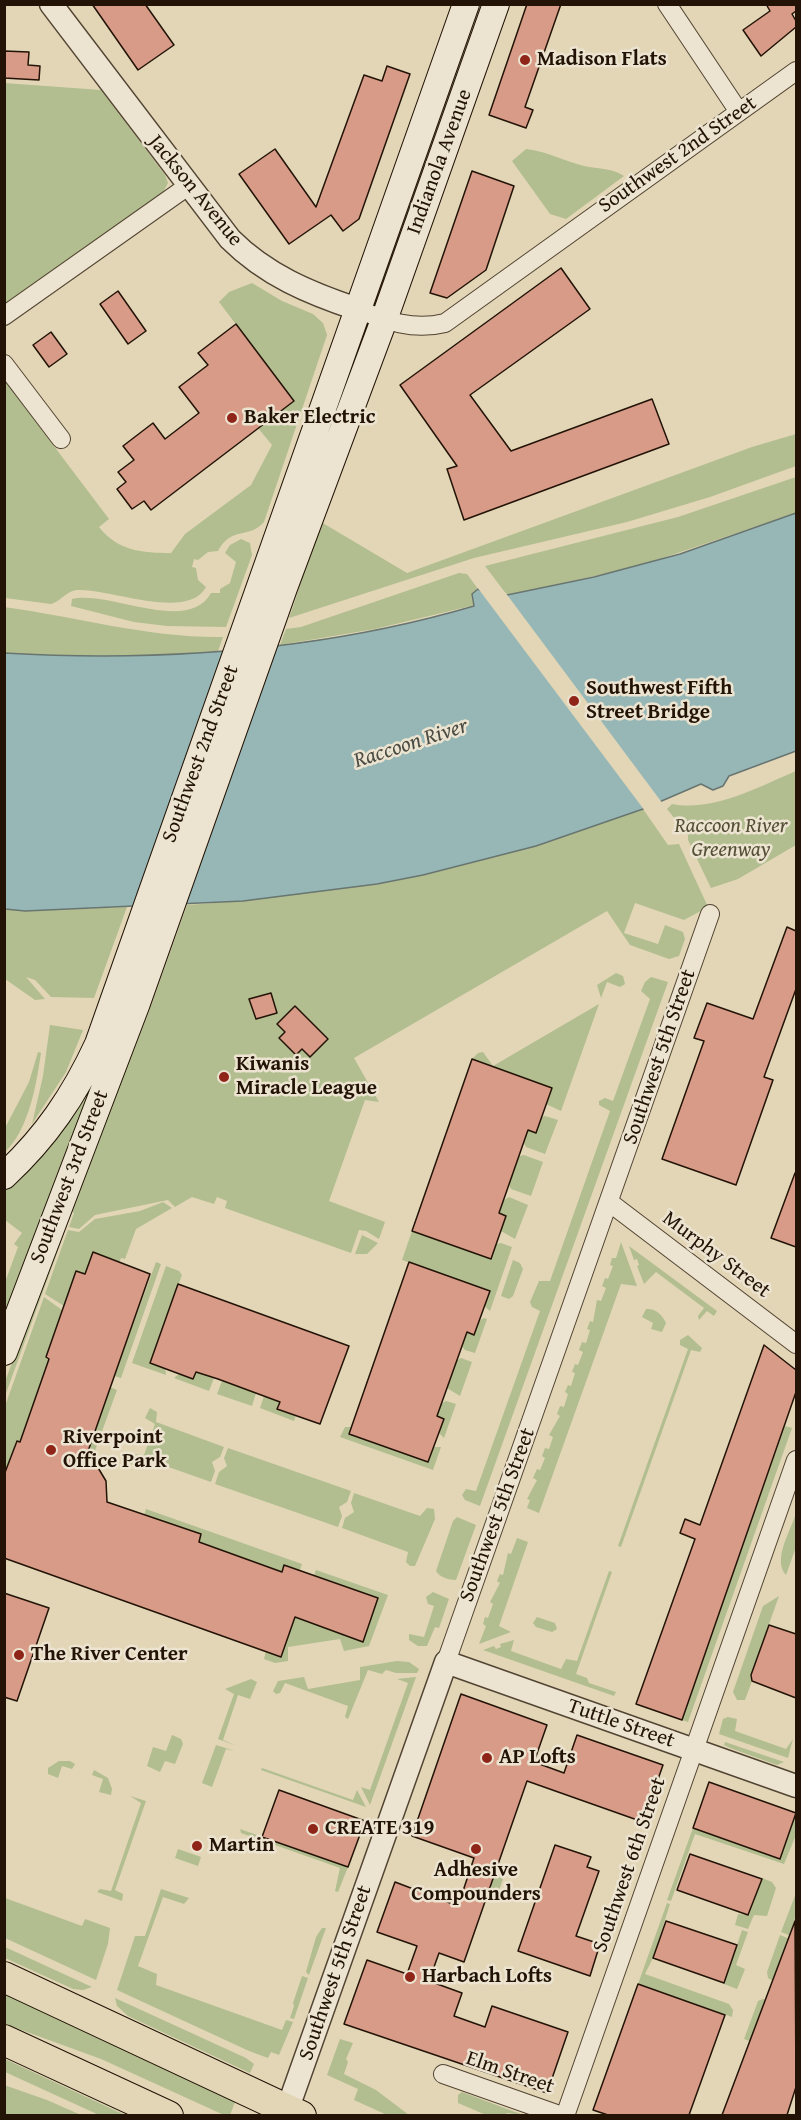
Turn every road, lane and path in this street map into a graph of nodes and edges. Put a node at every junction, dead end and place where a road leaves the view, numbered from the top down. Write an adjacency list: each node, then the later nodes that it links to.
1 (51, 4): 7 (street, Jackson Avenue)
2 (466, 4): 8 (main road, Indianola Avenue)
3 (496, 4): 10 (main road, Indianola Avenue)
4 (667, 4): 6 (street)
5 (796, 71): 6 (street, Southwest 2nd Street)
6 (739, 112): 10 (street, Southwest 2nd Street)
7 (188, 186): 8 (street, Jackson Avenue); 9 (street)
8 (357, 309): 10 (street, Jackson Avenue); 13 (main road, Southwest 2nd Street)
9 (4, 316)
10 (384, 320): 13 (main road, Southwest 2nd Street)
11 (4, 364): 12 (street)
12 (61, 439)
13 (272, 590): 15 (main road, Southwest 2nd Street)
14 (710, 914): 17 (street, Southwest 5th Street)
15 (125, 1003): 16 (main road, Southwest 2nd Street); 19 (main road, Southwest 3rd Street)
16 (4, 1176)
17 (609, 1202): 18 (street, Murphy Street); 21 (street, Southwest 5th Street)
18 (796, 1344)
19 (4, 1352)
20 (796, 1460): 22 (street, Southwest 6th Street)
21 (446, 1662): 22 (street, Tuttle Street); 27 (street, Southwest 5th Street)
22 (694, 1749): 23 (street, Tuttle Street); 29 (street, Southwest 6th Street)
23 (796, 1786)
24 (4, 1977): 27 (main road)
25 (4, 2040): 28 (main road)
26 (442, 2074): 29 (street, Elm Street)
27 (291, 2113)
28 (168, 2115)
29 (563, 2115)

